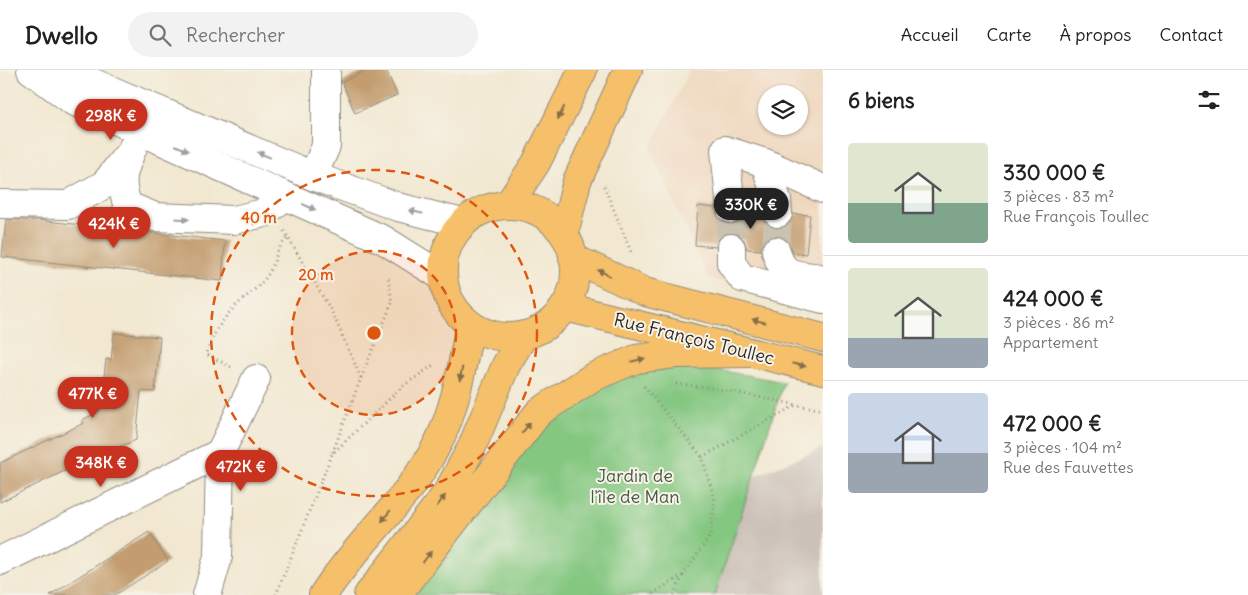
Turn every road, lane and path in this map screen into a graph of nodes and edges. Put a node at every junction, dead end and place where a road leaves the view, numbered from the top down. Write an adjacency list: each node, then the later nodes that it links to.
1 (31, 70): 6 (street)
2 (41, 70): 8 (street, one-way to 2)
3 (326, 70): 8 (street)
4 (583, 70): 13 (main road, one-way to 13)
5 (628, 70): 18 (main road)
6 (136, 138): 11 (street); 12 (street, one-way to 12); 12 (street, one-way to 12)
7 (764, 163): 10 (street); 14 (street); 15 (street)
8 (313, 176): 16 (street, one-way to 8)
9 (603, 182): 23 (path)
10 (823, 189)
11 (0, 204)
12 (274, 205): 17 (path); 21 (street, one-way to 21)
13 (508, 205): 16 (main road); 18 (main road)
14 (730, 209)
15 (778, 214)
16 (463, 222): 21 (main road)
17 (288, 238): 32 (path); 38 (path)
18 (568, 246): 23 (main road, Rue François Toullec, one-way to 18); 25 (main road)
19 (730, 248): 24 (street)
20 (776, 251): 22 (street)
21 (443, 277): 27 (main road)
22 (823, 280)
23 (634, 288): 28 (main road, Rue François Toullec, one-way to 23)
24 (823, 298)
25 (565, 307): 26 (main road); 29 (main road, Rue François Toullec)
26 (524, 335): 27 (main road); 45 (main road, one-way to 26)
27 (467, 338): 38 (path); 44 (main road, one-way to 44)
28 (823, 338)
29 (751, 353): 30 (main road, Rue François Toullec, one-way to 30); 31 (main road, one-way to 29)
30 (823, 370)
31 (634, 373): 33 (path); 39 (path); 46 (main road, one-way to 31)
32 (256, 379): 37 (street)
33 (649, 383)
34 (674, 383): 35 (path)
35 (796, 405): 36 (path); 39 (path)
36 (823, 410)
37 (220, 453): 40 (street); 42 (street)
38 (332, 454): 43 (path)
39 (702, 457): 41 (path)
40 (0, 561)
41 (683, 575): 47 (path); 48 (path)
42 (207, 595)
43 (276, 595)
44 (323, 595)
45 (368, 595)
46 (397, 595)
47 (650, 595)
48 (674, 595)

